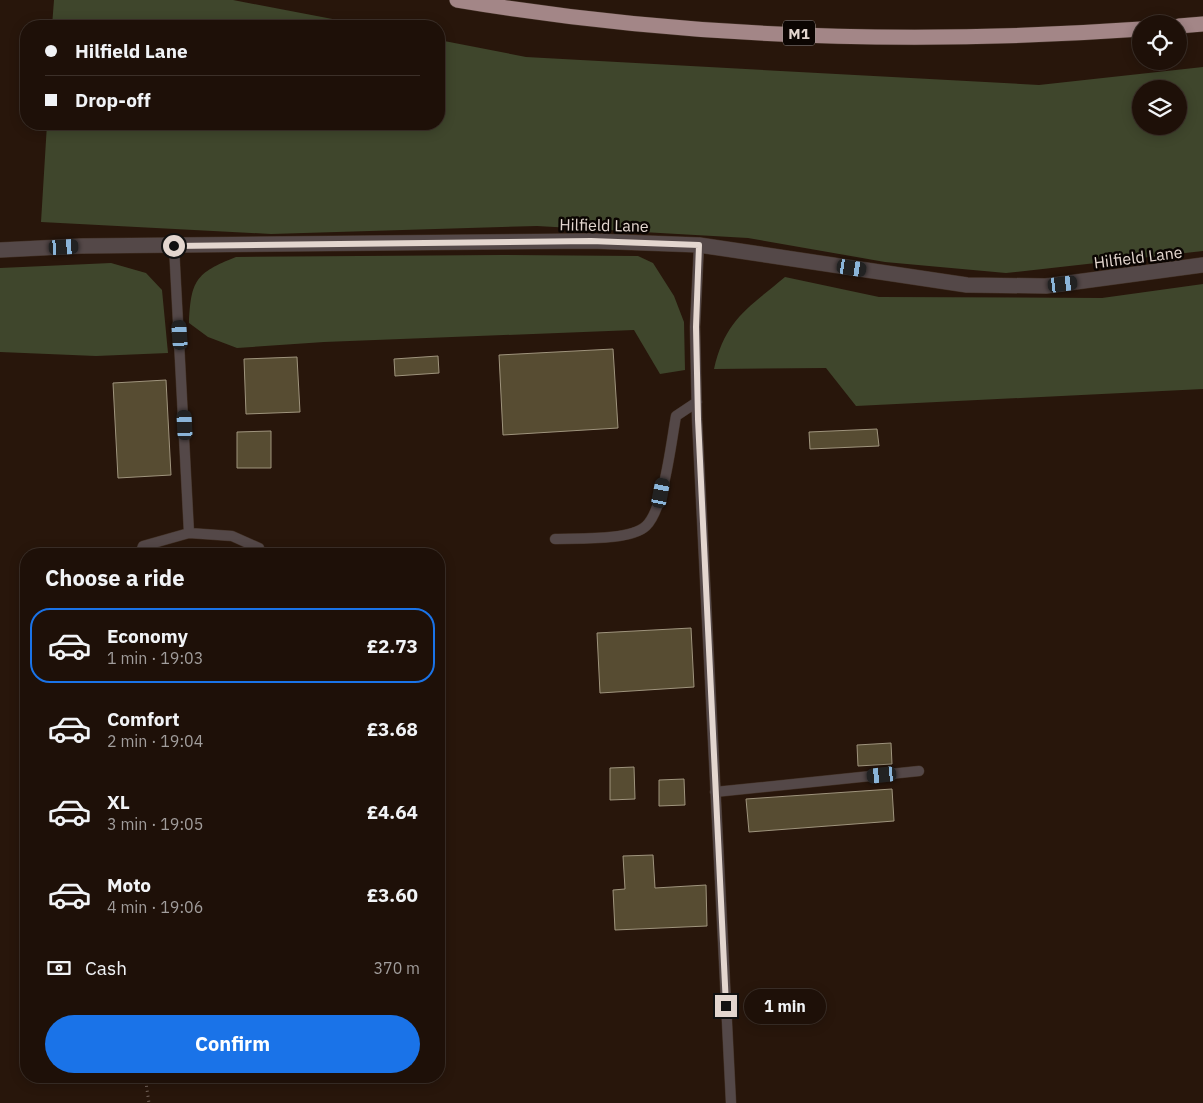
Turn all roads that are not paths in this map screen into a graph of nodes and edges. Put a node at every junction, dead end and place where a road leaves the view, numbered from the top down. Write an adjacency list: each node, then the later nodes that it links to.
1 (458, 0): 4 (highway, M1)
2 (1203, 24): 3 (highway)
3 (1187, 25)
4 (1132, 30)
5 (699, 245): 6 (street, Hilfield Lane); 8 (street, Hilfield Lane); 9 (lane)
6 (174, 246): 7 (street, Hilfield Lane); 10 (lane)
7 (0, 250)
8 (1203, 265)
9 (697, 402): 11 (lane); 15 (lane)
10 (189, 533): 12 (lane); 13 (lane)
11 (555, 539)
12 (142, 548)
13 (259, 548)
14 (919, 771): 15 (lane)
15 (715, 792): 16 (lane)
16 (731, 1103)

